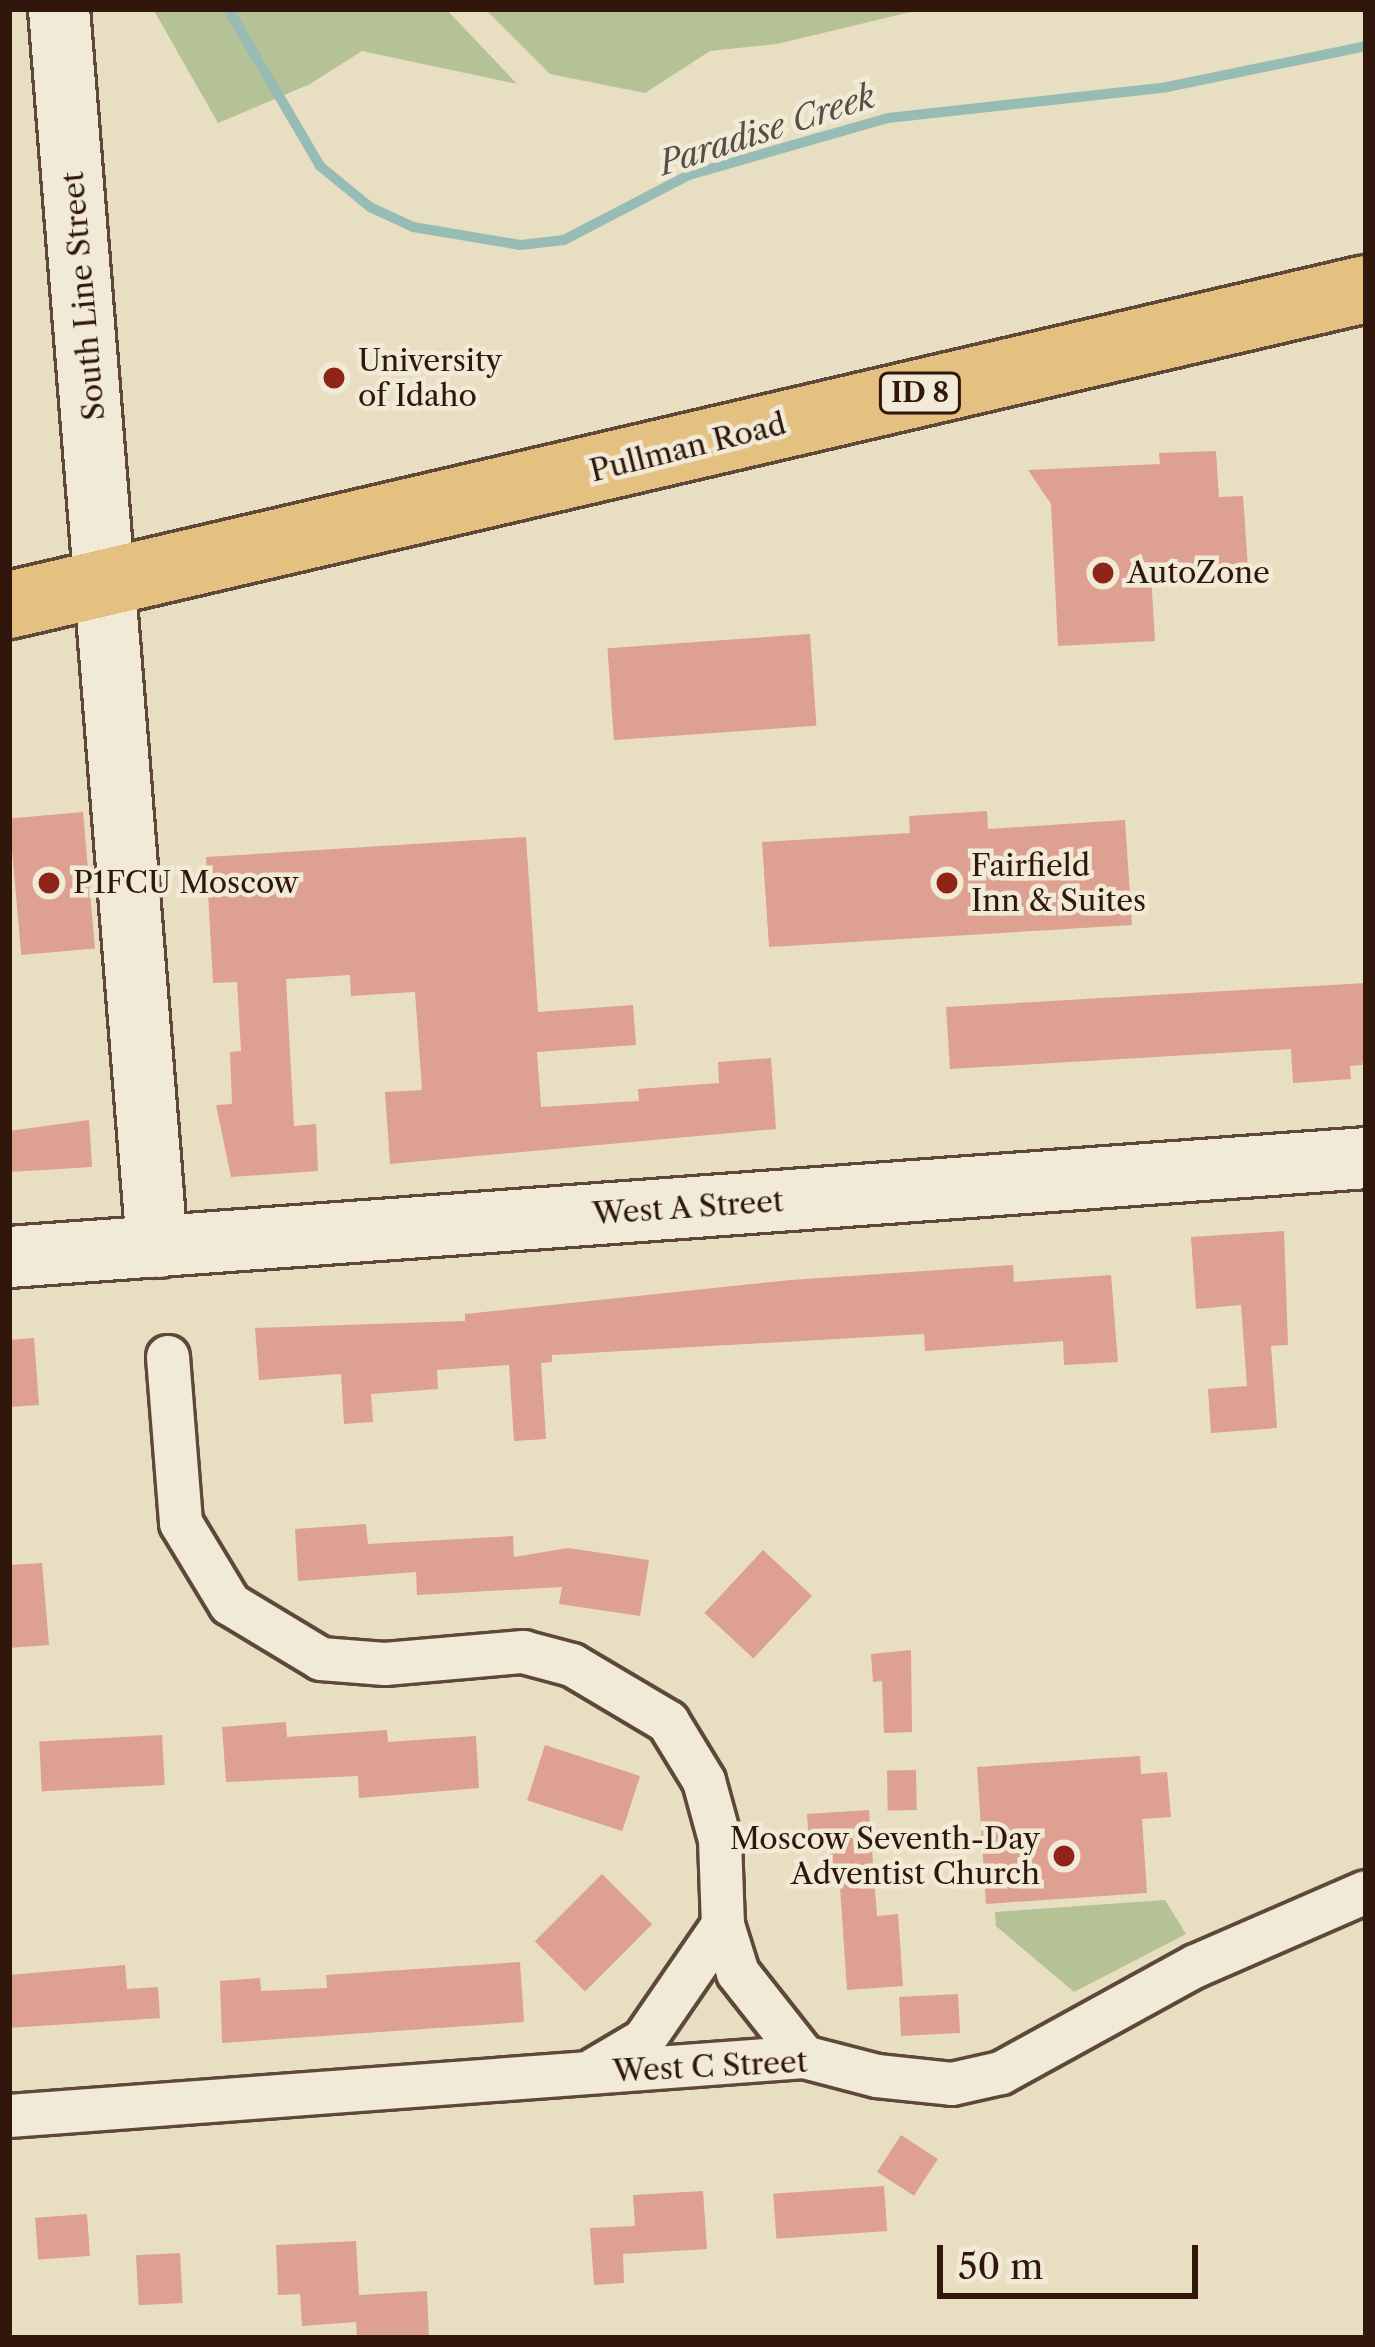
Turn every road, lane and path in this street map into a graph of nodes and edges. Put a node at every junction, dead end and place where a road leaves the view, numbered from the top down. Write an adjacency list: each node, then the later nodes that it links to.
1 (59, 9): 3 (street, South Line Street)
2 (1366, 289): 3 (main road, Pullman Road / ID 8)
3 (109, 583): 4 (main road, Pullman Road / ID 8); 5 (street, South Line Street)
4 (9, 605)
5 (142, 1045): 7 (street); 8 (street)
6 (1366, 1158): 8 (street, West A Street)
7 (9, 1238)
8 (157, 1247): 9 (street, West A Street)
9 (9, 1257)
10 (168, 1357): 12 (street)
11 (1366, 1892): 13 (street, West C Street)
12 (722, 1925): 13 (street); 14 (street)
13 (804, 2057): 14 (street, West C Street)
14 (590, 2072): 15 (street, West C Street)
15 (9, 2116)

